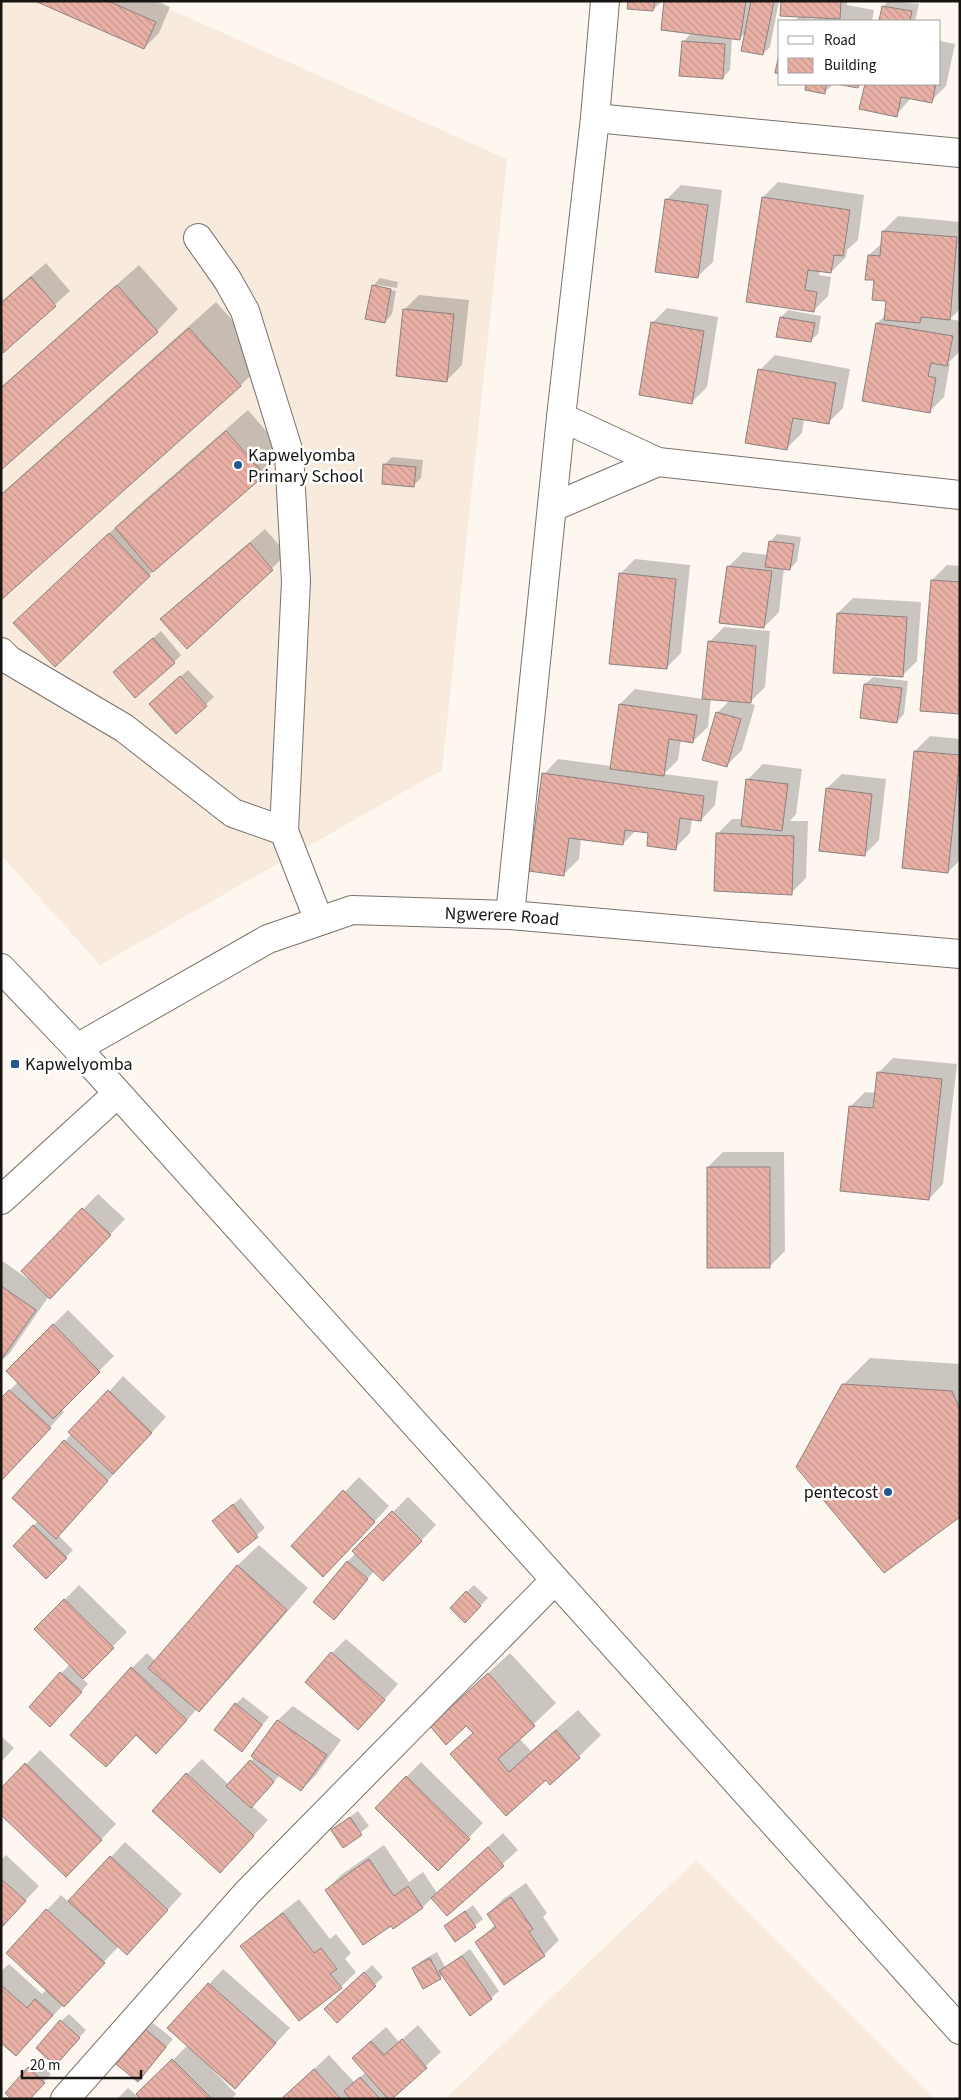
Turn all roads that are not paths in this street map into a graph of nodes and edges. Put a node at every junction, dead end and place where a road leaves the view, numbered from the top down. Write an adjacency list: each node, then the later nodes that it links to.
1 (605, 1): 2 (street)
2 (595, 118): 3 (street); 5 (street)
3 (960, 153)
4 (198, 238): 10 (street)
5 (561, 417): 6 (street); 8 (street)
6 (658, 462): 7 (street); 8 (street)
7 (960, 495)
8 (552, 507): 11 (street)
9 (1, 652): 10 (street)
10 (284, 831): 12 (street)
11 (510, 915): 12 (street, Ngwerere Road); 13 (street, Ngwerere Road)
12 (319, 921): 15 (street, Ngwerere Road)
13 (960, 954)
14 (1, 968): 15 (street)
15 (77, 1048): 16 (street)
16 (117, 1094): 17 (street); 18 (street)
17 (1, 1200)
18 (555, 1580): 19 (street); 20 (street)
19 (960, 2030)
20 (65, 2099)

